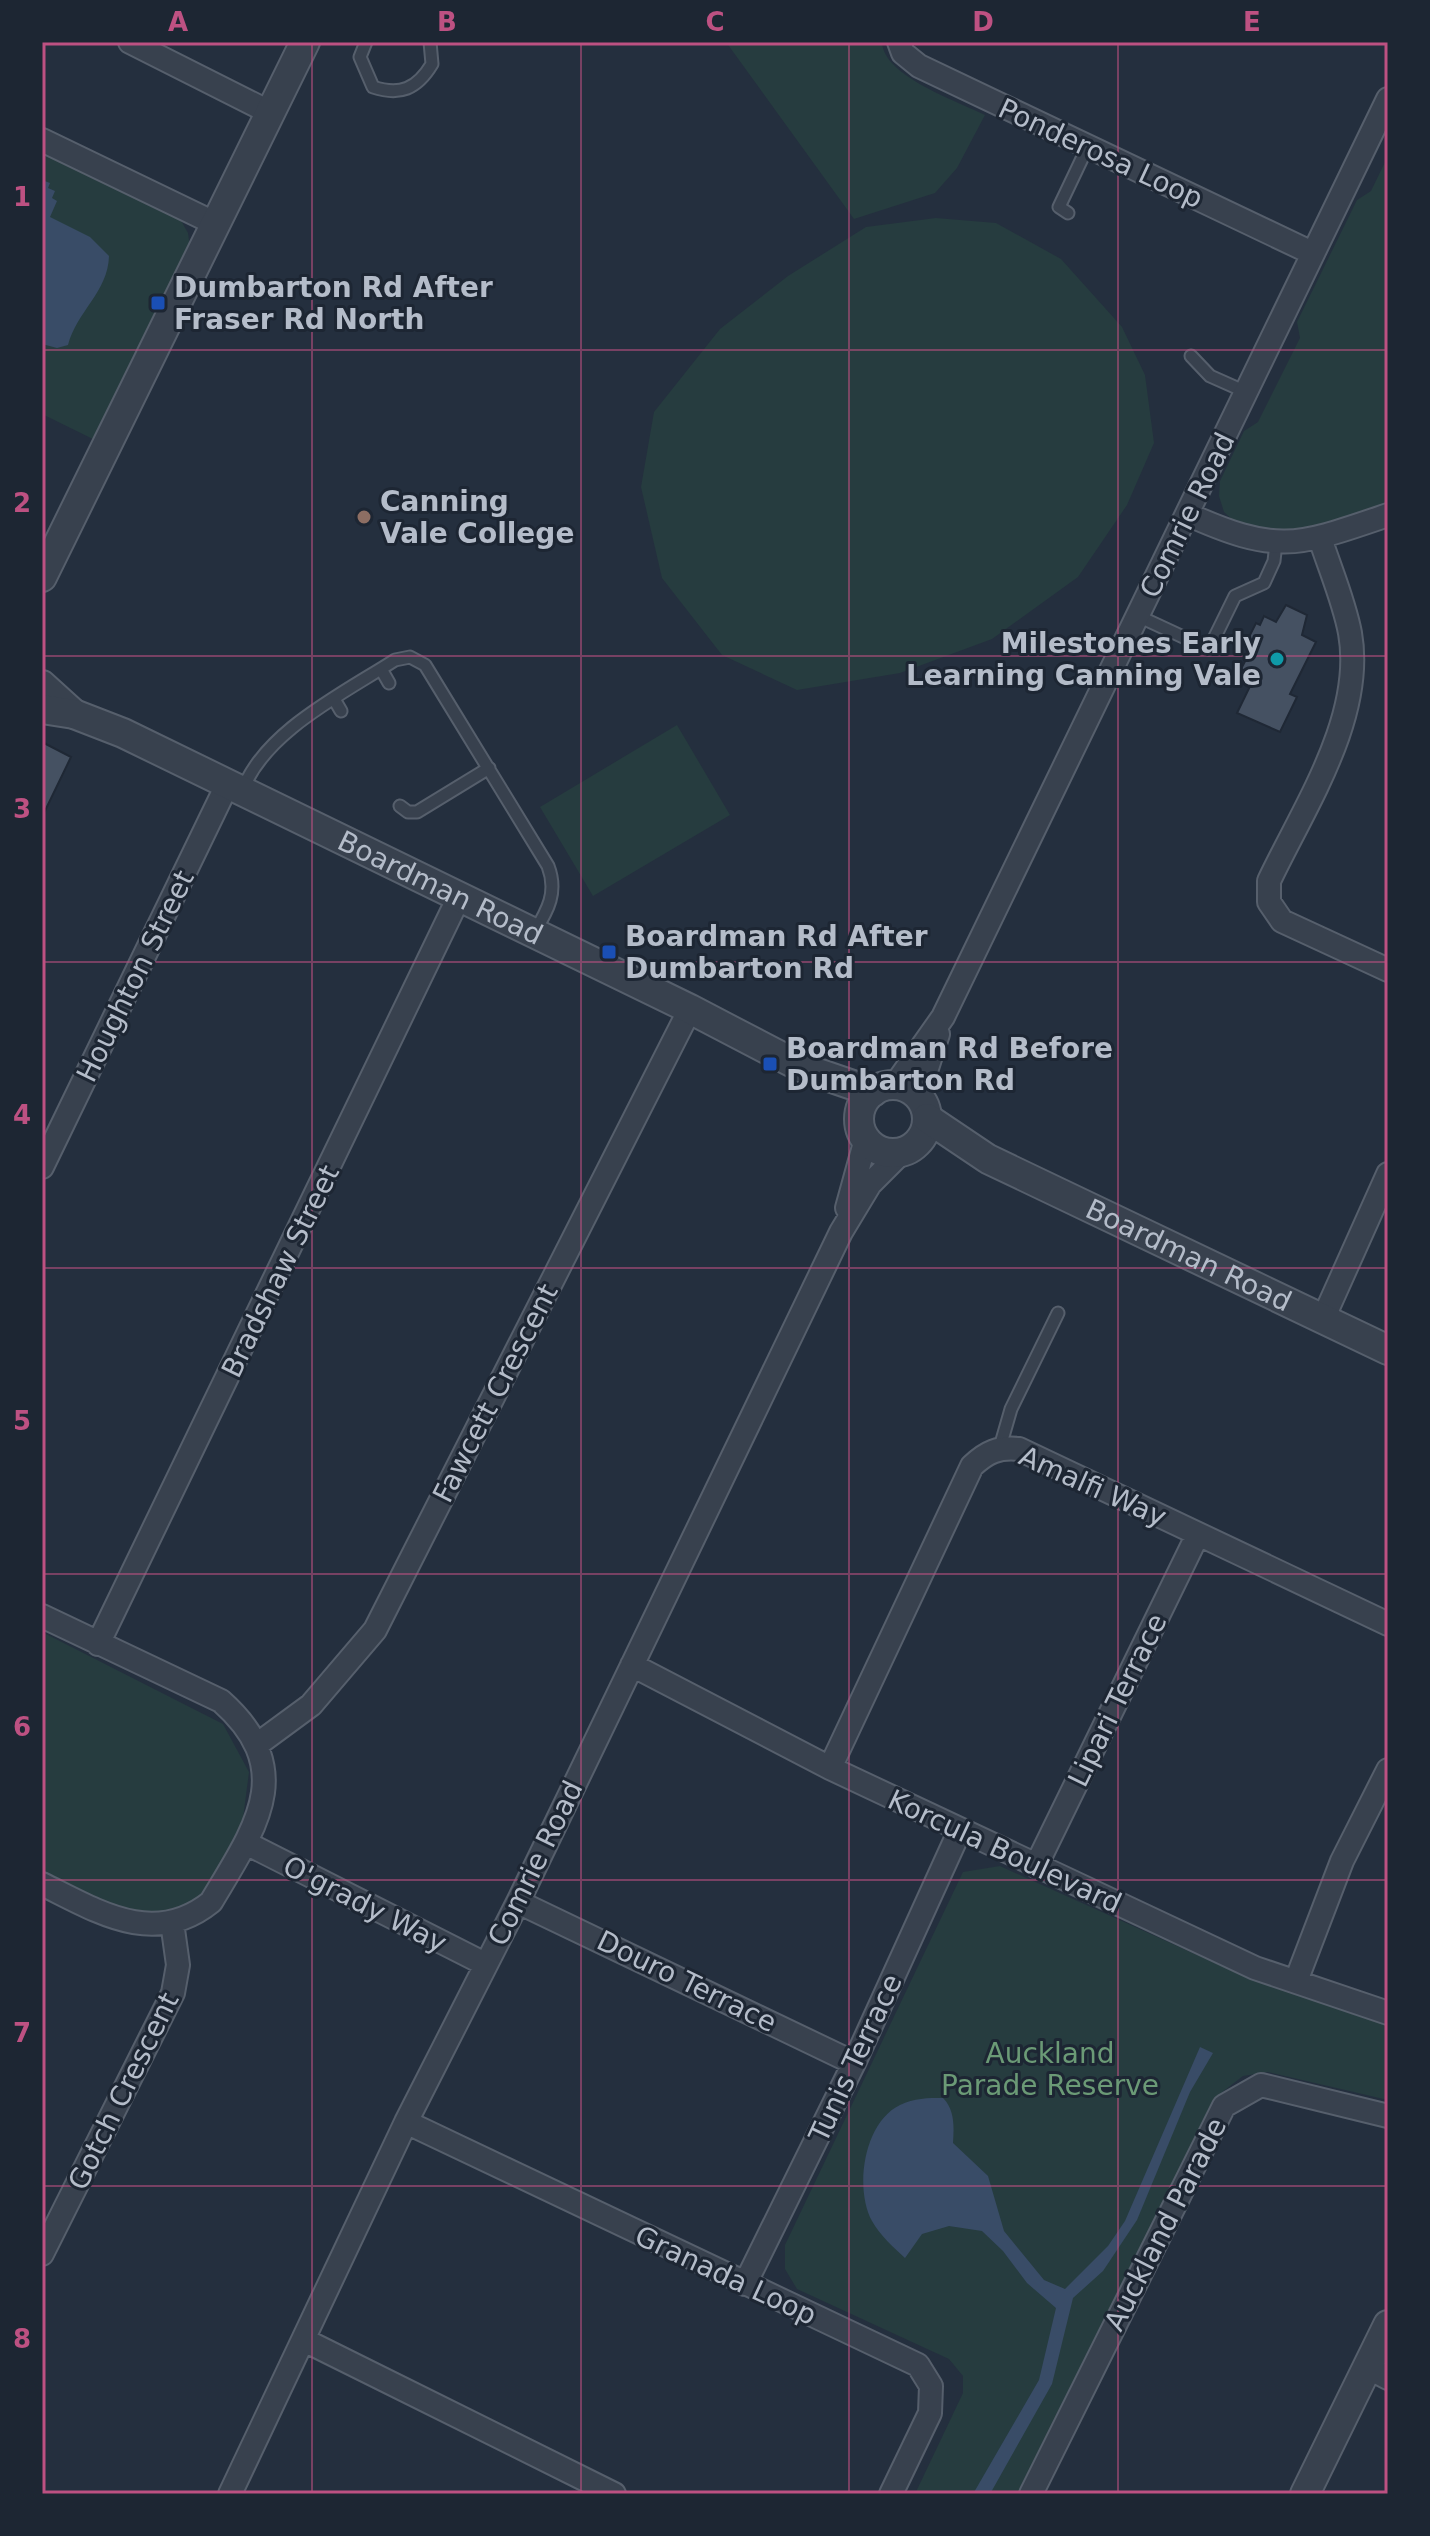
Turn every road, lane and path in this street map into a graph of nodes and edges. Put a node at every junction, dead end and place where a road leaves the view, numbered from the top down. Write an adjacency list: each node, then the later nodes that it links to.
1 (130, 42): 7 (street)
2 (305, 42): 7 (street)
3 (366, 42): 4 (lane)
4 (428, 42)
5 (899, 42): 9 (street, Ponderosa Loop)
6 (1388, 99): 12 (street, Comrie Road)
7 (271, 113): 11 (street)
8 (42, 140): 11 (street)
9 (1088, 146): 10 (lane); 12 (street, Ponderosa Loop)
10 (1068, 213)
11 (216, 224): 19 (street)
12 (1312, 253): 14 (street, Comrie Road)
13 (1191, 356): 14 (lane)
14 (1246, 392): 15 (street, Comrie Road)
15 (1187, 514): 18 (street); 20 (street, Comrie Road)
16 (1388, 515): 17 (street)
17 (1320, 538): 18 (street); 33 (street)
18 (1276, 543): 20 (lane)
19 (42, 577)
20 (1138, 616): 36 (street, Comrie Road)
21 (381, 669): 22 (lane); 24 (lane); 28 (lane)
22 (389, 683)
23 (42, 685): 27 (street, Boardman Road)
24 (334, 699): 26 (lane); 29 (lane)
25 (42, 709): 27 (street, Boardman Road)
26 (341, 711)
27 (74, 714): 29 (street, Boardman Road)
28 (489, 768): 30 (lane); 32 (lane)
29 (235, 789): 31 (street, Boardman Road); 40 (street, Houghton Street)
30 (400, 806)
31 (459, 897): 32 (street, Boardman Road); 50 (street, Bradshaw Street)
32 (534, 933): 34 (street, Boardman Road)
33 (1388, 970)
34 (690, 1009): 35 (street, Boardman Road); 52 (street, Fawcett Crescent)
35 (803, 1068): 36 (street, Boardman Road); 37 (street, Boardman Road)
36 (903, 1098): 37 (street); 38 (street); 39 (street, Boardman Road)
37 (863, 1128): 38 (street, Boardman Road); 42 (street, Comrie Road)
38 (908, 1149): 39 (street, Boardman Road); 42 (street, Comrie Road)
39 (988, 1159): 44 (street, Boardman Road)
40 (42, 1167)
41 (1388, 1174): 44 (street)
42 (841, 1232): 51 (street, Comrie Road)
43 (1058, 1313): 46 (lane)
44 (1323, 1319): 45 (street, Boardman Road)
45 (1388, 1350)
46 (1000, 1447): 47 (street, Amalfi Way); 53 (street, Amalfi Way)
47 (1198, 1534): 49 (street, Amalfi Way); 57 (street, Lipari Terrace)
48 (42, 1616): 50 (street)
49 (1388, 1624)
50 (98, 1644): 52 (street)
51 (632, 1665): 53 (street, Korcula Boulevard); 59 (street, Comrie Road)
52 (258, 1744): 56 (street)
53 (830, 1768): 55 (street, Korcula Boulevard)
54 (1388, 1770): 62 (street)
55 (960, 1830): 57 (street, Korcula Boulevard); 64 (street, Tunis Terrace)
56 (246, 1843): 60 (street); 61 (street, O'grady Way)
57 (1036, 1866): 62 (street, Korcula Boulevard)
58 (42, 1884): 60 (street)
59 (518, 1902): 61 (street, Comrie Road); 64 (street, Douro Terrace)
60 (172, 1922): 67 (street, Gotch Crescent)
61 (485, 1964): 66 (street, Comrie Road)
62 (1296, 1981): 63 (street, Korcula Boulevard)
63 (1388, 2013)
64 (854, 2063): 68 (street, Tunis Terrace)
65 (1387, 2116): 75 (street, Auckland Parade)
66 (406, 2122): 68 (street, Granada Loop); 70 (street, Comrie Road)
67 (42, 2254)
68 (745, 2284): 74 (street, Granada Loop)
69 (1388, 2325): 71 (street)
70 (304, 2340): 72 (street, Comrie Road); 73 (street)
71 (1378, 2372): 76 (street)
72 (230, 2494)
73 (614, 2494)
74 (891, 2494)
75 (1031, 2494)
76 (1305, 2494)

